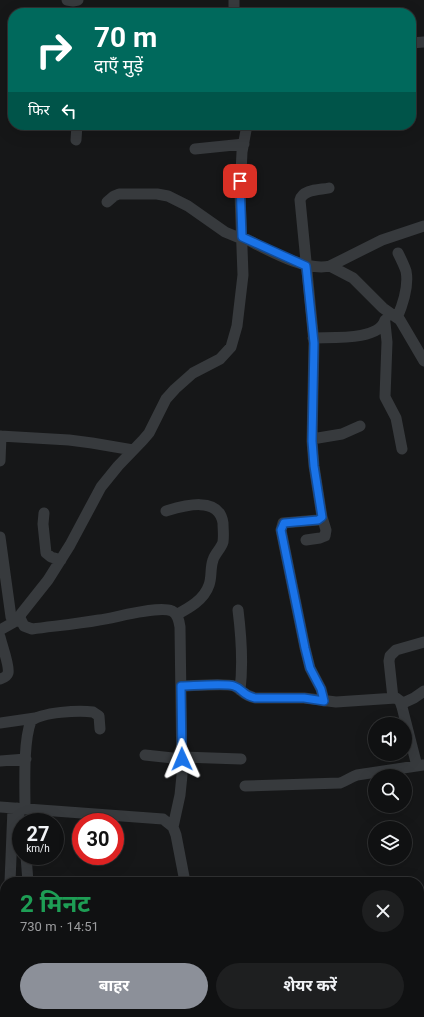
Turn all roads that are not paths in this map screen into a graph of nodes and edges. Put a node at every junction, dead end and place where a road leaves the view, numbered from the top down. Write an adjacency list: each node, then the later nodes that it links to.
1 (67, 0): 2 (street)
2 (78, 0)
3 (77, 130): 5 (street)
4 (246, 130): 6 (street)
5 (76, 140)
6 (244, 144): 7 (street); 11 (street)
7 (195, 149)
8 (329, 188): 13 (street)
9 (107, 202): 11 (street)
10 (424, 226): 14 (street)
11 (242, 238): 13 (street); 23 (street)
12 (398, 253): 15 (street)
13 (306, 266): 14 (street); 17 (street)
14 (330, 266): 15 (street)
15 (393, 314): 16 (street); 18 (street)
16 (384, 323): 17 (street); 22 (street)
17 (313, 338): 21 (street)
18 (424, 361)
19 (360, 426): 21 (street)
20 (1, 436): 23 (street); 24 (street)
21 (312, 438): 27 (street)
22 (402, 449)
23 (133, 450): 30 (street)
24 (0, 461)
25 (166, 511): 32 (street)
26 (44, 513): 30 (street)
27 (322, 517): 29 (street); 41 (street)
28 (0, 537): 33 (street)
29 (306, 540)
30 (61, 560): 33 (street)
31 (238, 610): 39 (street)
32 (176, 615): 33 (street); 38 (street)
33 (19, 622): 34 (street)
34 (0, 630)
35 (0, 638): 37 (street)
36 (424, 642): 42 (street)
37 (0, 679)
38 (181, 686): 39 (street); 47 (street)
39 (240, 690): 41 (street)
40 (424, 691): 42 (street)
41 (324, 701): 42 (street)
42 (397, 701): 51 (street)
43 (35, 718): 44 (street); 45 (street); 48 (street)
44 (0, 723)
45 (100, 729)
46 (146, 755): 47 (street)
47 (182, 758): 49 (street); 56 (street)
48 (26, 759): 50 (street); 54 (street)
49 (241, 759)
50 (0, 761)
51 (420, 766): 52 (street)
52 (245, 786)
53 (0, 807): 54 (street)
54 (18, 808): 55 (street); 56 (street); 58 (street)
55 (19, 813)
56 (173, 827): 60 (street)
57 (27, 865): 59 (street)
58 (11, 877)
59 (28, 877)
60 (184, 877)

